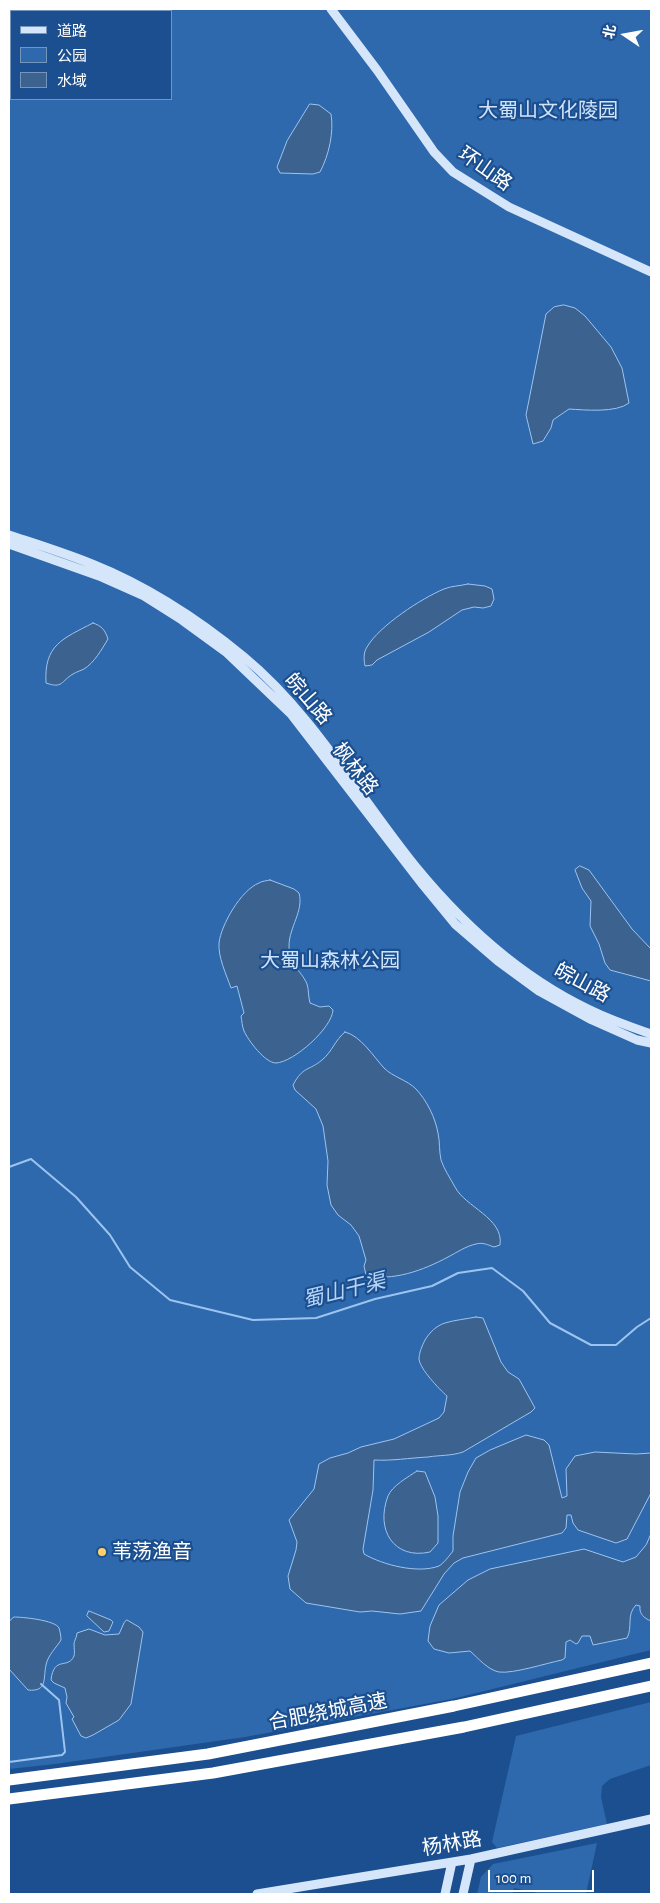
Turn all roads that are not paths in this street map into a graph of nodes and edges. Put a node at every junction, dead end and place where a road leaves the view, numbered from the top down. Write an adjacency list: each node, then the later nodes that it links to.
1 (332, 9): 2 (main road, 环山路)
2 (651, 272)
3 (9, 535): 5 (main road, 皖山路)
4 (9, 544): 6 (main road, 枫林路)
5 (651, 1034)
6 (651, 1043)
7 (651, 1663): 9 (highway, 合肥绕城高速)
8 (651, 1686): 10 (highway, 合肥绕城高速)
9 (9, 1780)
10 (9, 1799)
11 (651, 1819): 12 (main road, 杨林路)
12 (471, 1859): 13 (main road, 杨林路); 16 (main road)
13 (452, 1862): 14 (main road, 杨林路); 15 (main road)
14 (257, 1894)
15 (445, 1894)
16 (463, 1894)

